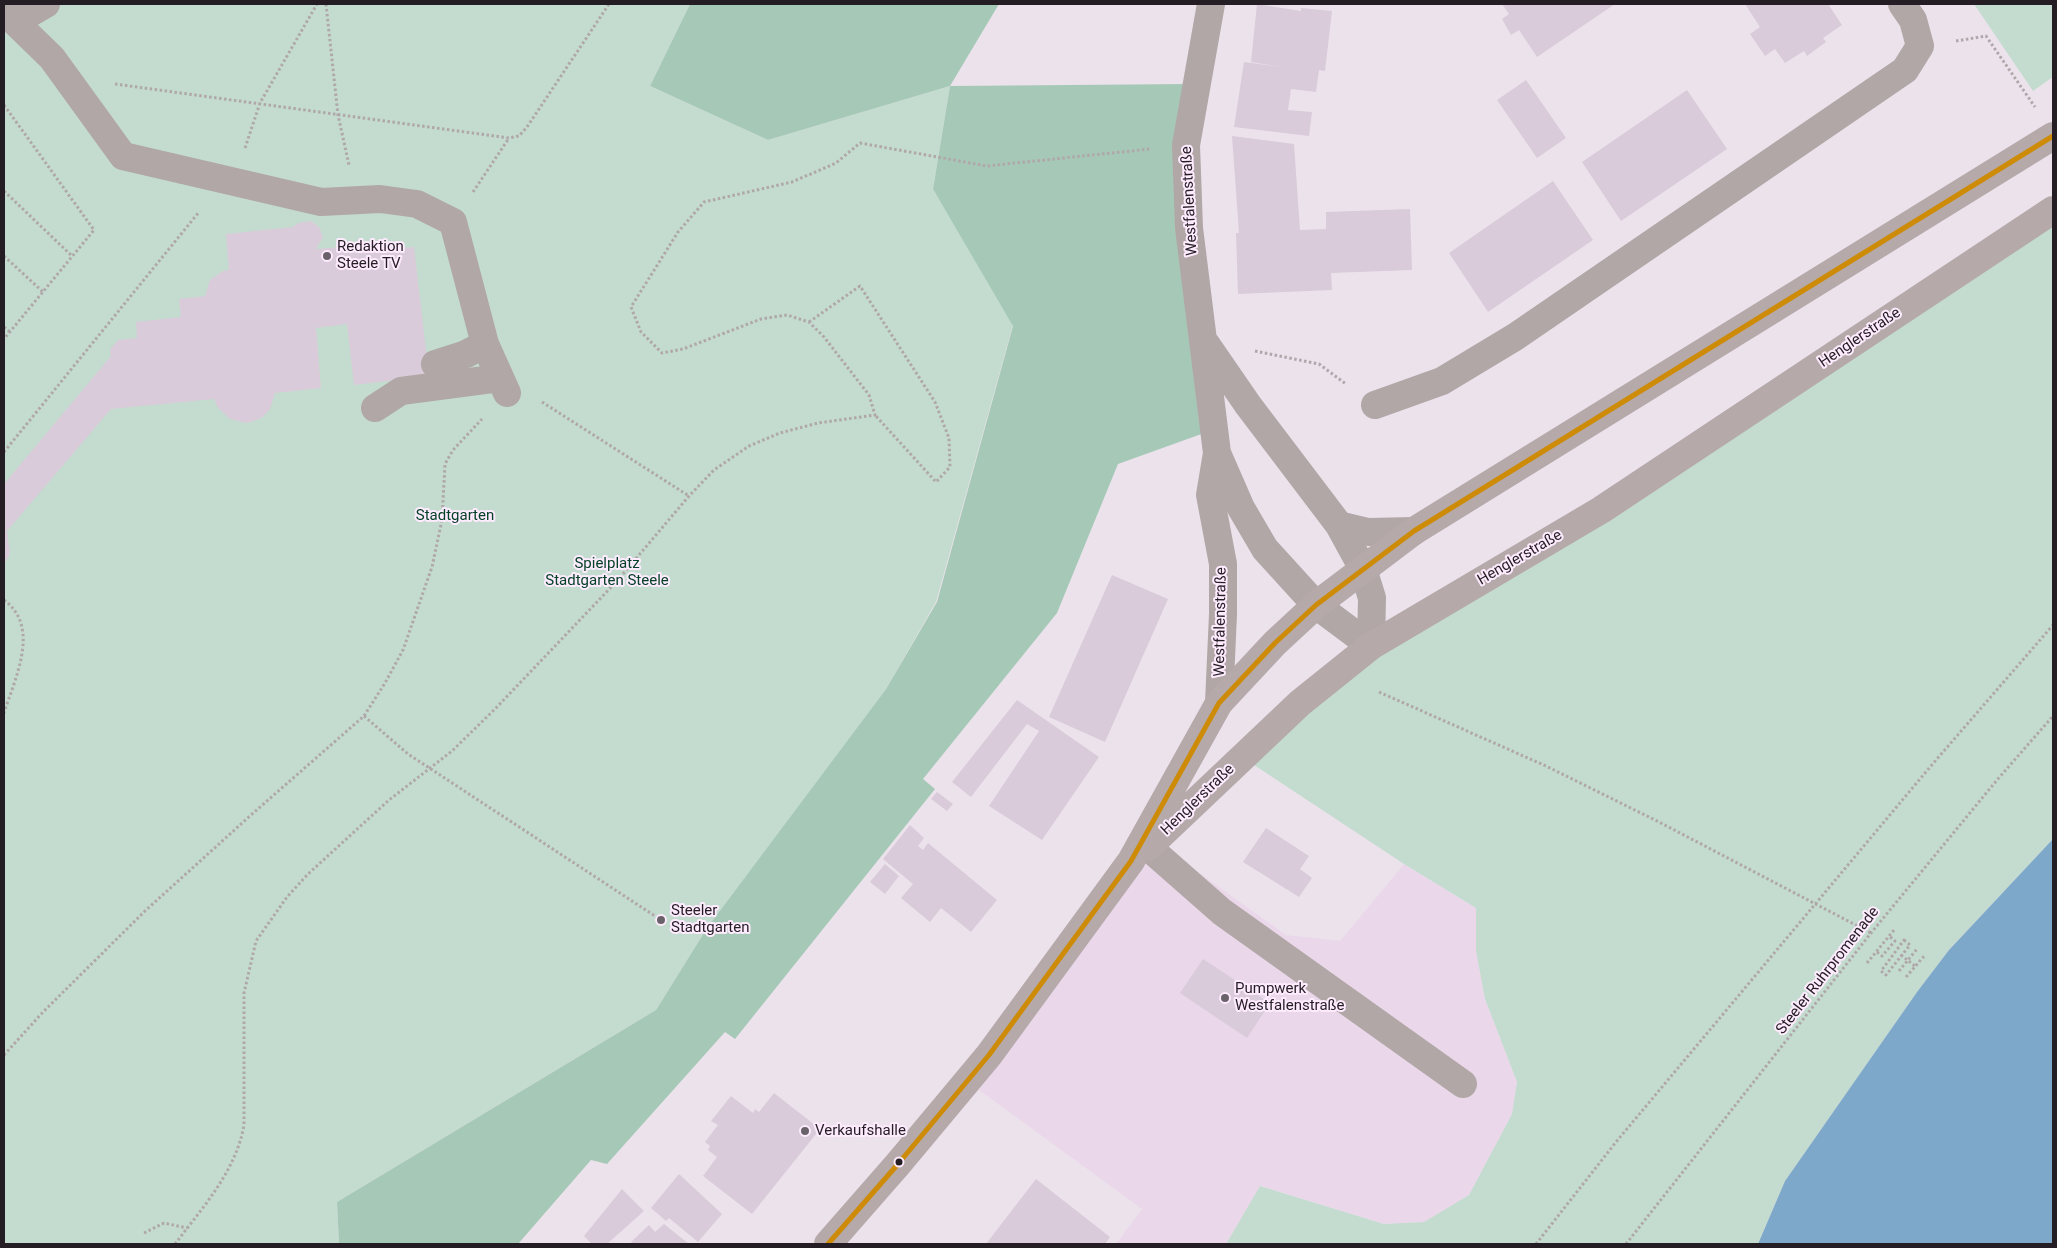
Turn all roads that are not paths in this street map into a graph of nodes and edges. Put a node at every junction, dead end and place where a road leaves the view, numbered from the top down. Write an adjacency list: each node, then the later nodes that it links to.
1 (46, 4): 4 (street)
2 (1211, 4): 7 (street, Westfalenstraße)
3 (1902, 4): 10 (street)
4 (9, 15): 8 (street)
5 (2053, 136): 14 (main road, Henglerstraße)
6 (2053, 210): 17 (main road, Henglerstraße)
7 (1203, 340): 12 (street, Westfalenstraße); 13 (street, Westfalenstraße)
8 (485, 344): 9 (street); 11 (street)
9 (435, 364)
10 (1375, 405)
11 (376, 408)
12 (1217, 453): 16 (street, Westfalenstraße); 18 (street, Westfalenstraße)
13 (1339, 525): 14 (street); 15 (street, Westfalenstraße)
14 (1414, 532): 15 (main road, Henglerstraße)
15 (1363, 569): 16 (main road, Henglerstraße); 17 (street, Westfalenstraße)
16 (1316, 605): 17 (street, Westfalenstraße); 18 (main road, Henglerstraße)
17 (1371, 646): 19 (main road, Henglerstraße)
18 (1219, 703): 19 (main road, Henglerstraße)
19 (1140, 854): 20 (street); 21 (main road)
20 (1463, 1084)
21 (828, 1244)

